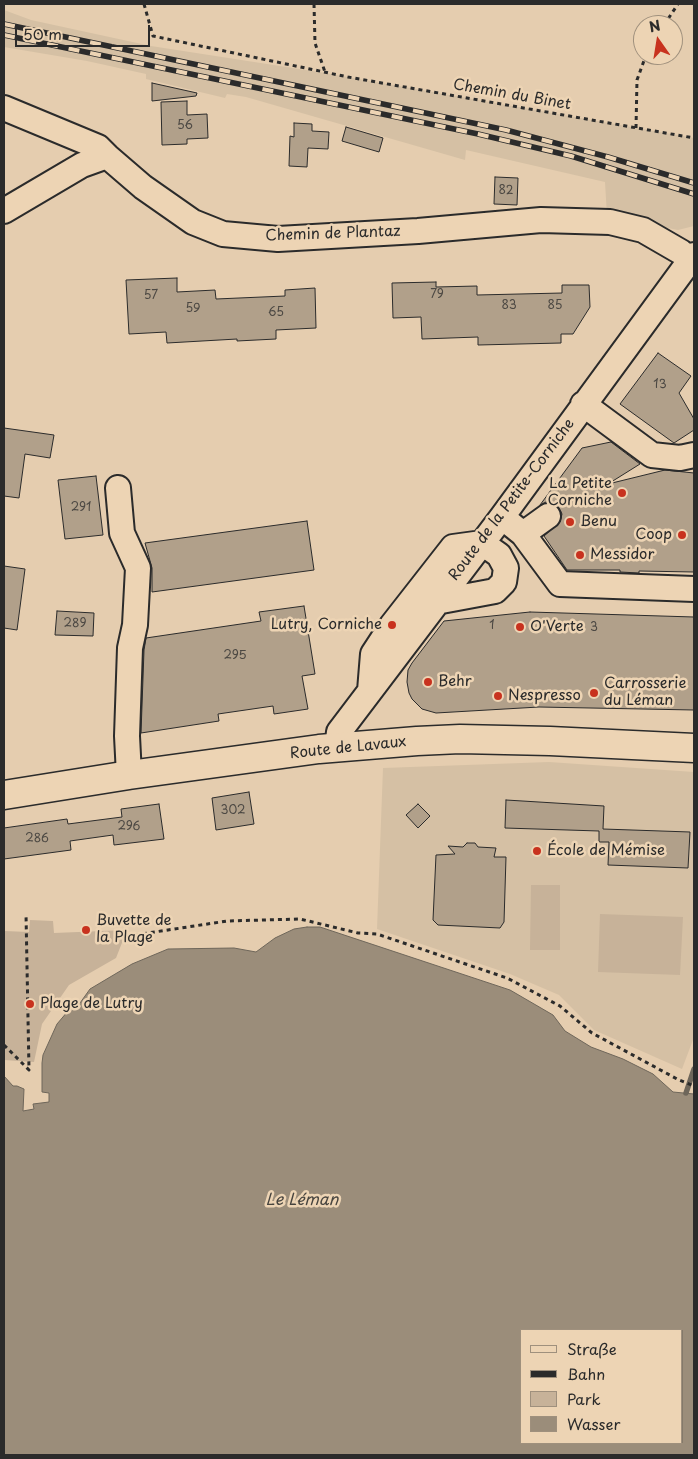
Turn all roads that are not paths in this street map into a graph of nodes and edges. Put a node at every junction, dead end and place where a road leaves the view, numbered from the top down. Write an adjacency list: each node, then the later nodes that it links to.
1 (4, 108): 2 (street, Chemin de Plantaz)
2 (107, 156): 3 (street); 4 (street, Chemin de Plantaz)
3 (4, 211)
4 (692, 257): 5 (street, Route de la Petite-Corniche)
5 (583, 404): 6 (street); 9 (street, Route de la Petite-Corniche)
6 (694, 455)
7 (118, 488): 17 (street)
8 (548, 516): 10 (street)
9 (502, 517): 10 (street); 11 (street, Route de la Petite-Corniche)
10 (523, 534): 12 (street)
11 (482, 543): 13 (street, Route de la Petite-Corniche); 13 (street); 14 (street)
12 (694, 589)
13 (436, 602): 14 (street, Route de la Petite-Corniche)
14 (370, 691): 15 (street, Route de la Petite-Corniche)
15 (337, 747): 16 (main road, Route de Lavaux); 17 (main road, Route de Lavaux)
16 (694, 748)
17 (129, 775): 18 (main road, Route de Lavaux)
18 (4, 795)

